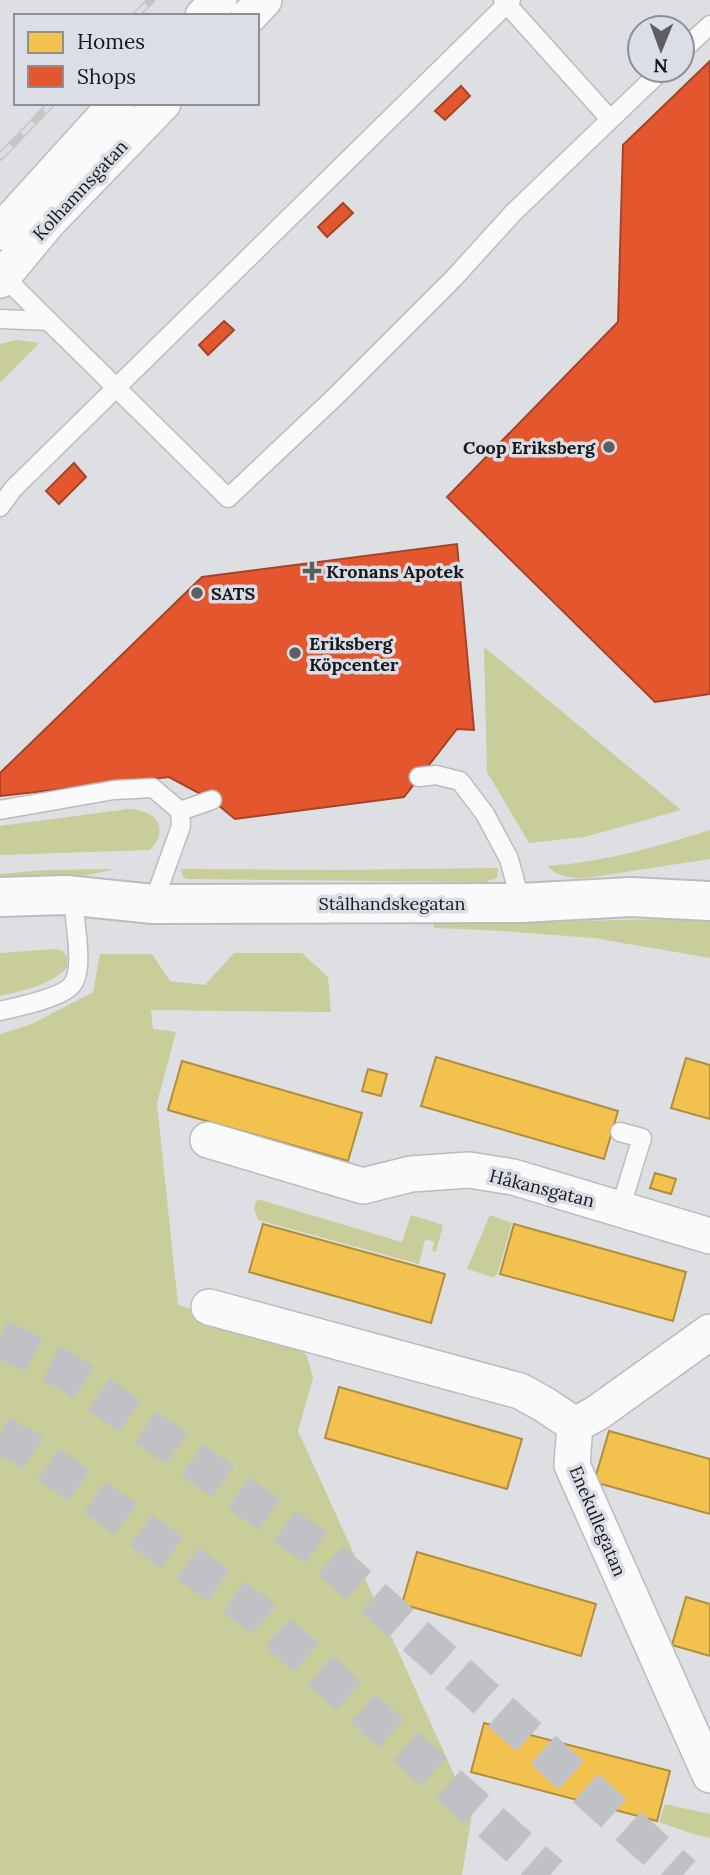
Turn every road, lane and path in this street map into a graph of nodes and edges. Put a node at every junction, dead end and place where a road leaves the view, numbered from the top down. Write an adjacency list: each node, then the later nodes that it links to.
1 (219, 0): 4 (street)
2 (264, 0): 5 (street)
3 (507, 1): 11 (lane); 16 (lane)
4 (205, 14)
5 (251, 14)
6 (710, 25): 7 (lane)
7 (696, 38)
8 (647, 84): 11 (lane)
9 (115, 105): 12 (street, Kolhamnsgatan)
10 (161, 105): 13 (street, Kolhamnsgatan)
11 (610, 118): 16 (lane)
12 (0, 233)
13 (1, 276): 15 (lane)
14 (0, 319): 15 (lane)
15 (48, 321): 16 (lane)
16 (115, 387): 17 (lane)
17 (0, 507)
18 (419, 777): 26 (lane)
19 (212, 800): 21 (lane)
20 (0, 810): 21 (lane)
21 (180, 811): 27 (lane)
22 (710, 877): 24 (street, Stålhandskegatan)
23 (0, 897): 27 (street, Stålhandskegatan)
24 (631, 897): 25 (street, Stålhandskegatan); 26 (street, Stålhandskegatan)
25 (710, 901)
26 (521, 903): 27 (street, Stålhandskegatan)
27 (153, 904): 28 (street, Stålhandskegatan)
28 (75, 916): 29 (street, Stålhandskegatan); 30 (lane)
29 (0, 925)
30 (0, 1011)
31 (620, 1132): 33 (lane)
32 (208, 1140): 33 (street, Håkansgatan)
33 (620, 1209): 34 (street, Håkansgatan)
34 (710, 1236)
35 (209, 1307): 37 (street)
36 (710, 1332): 37 (street)
37 (575, 1425): 38 (street, Enekullegatan)
38 (710, 1775)

